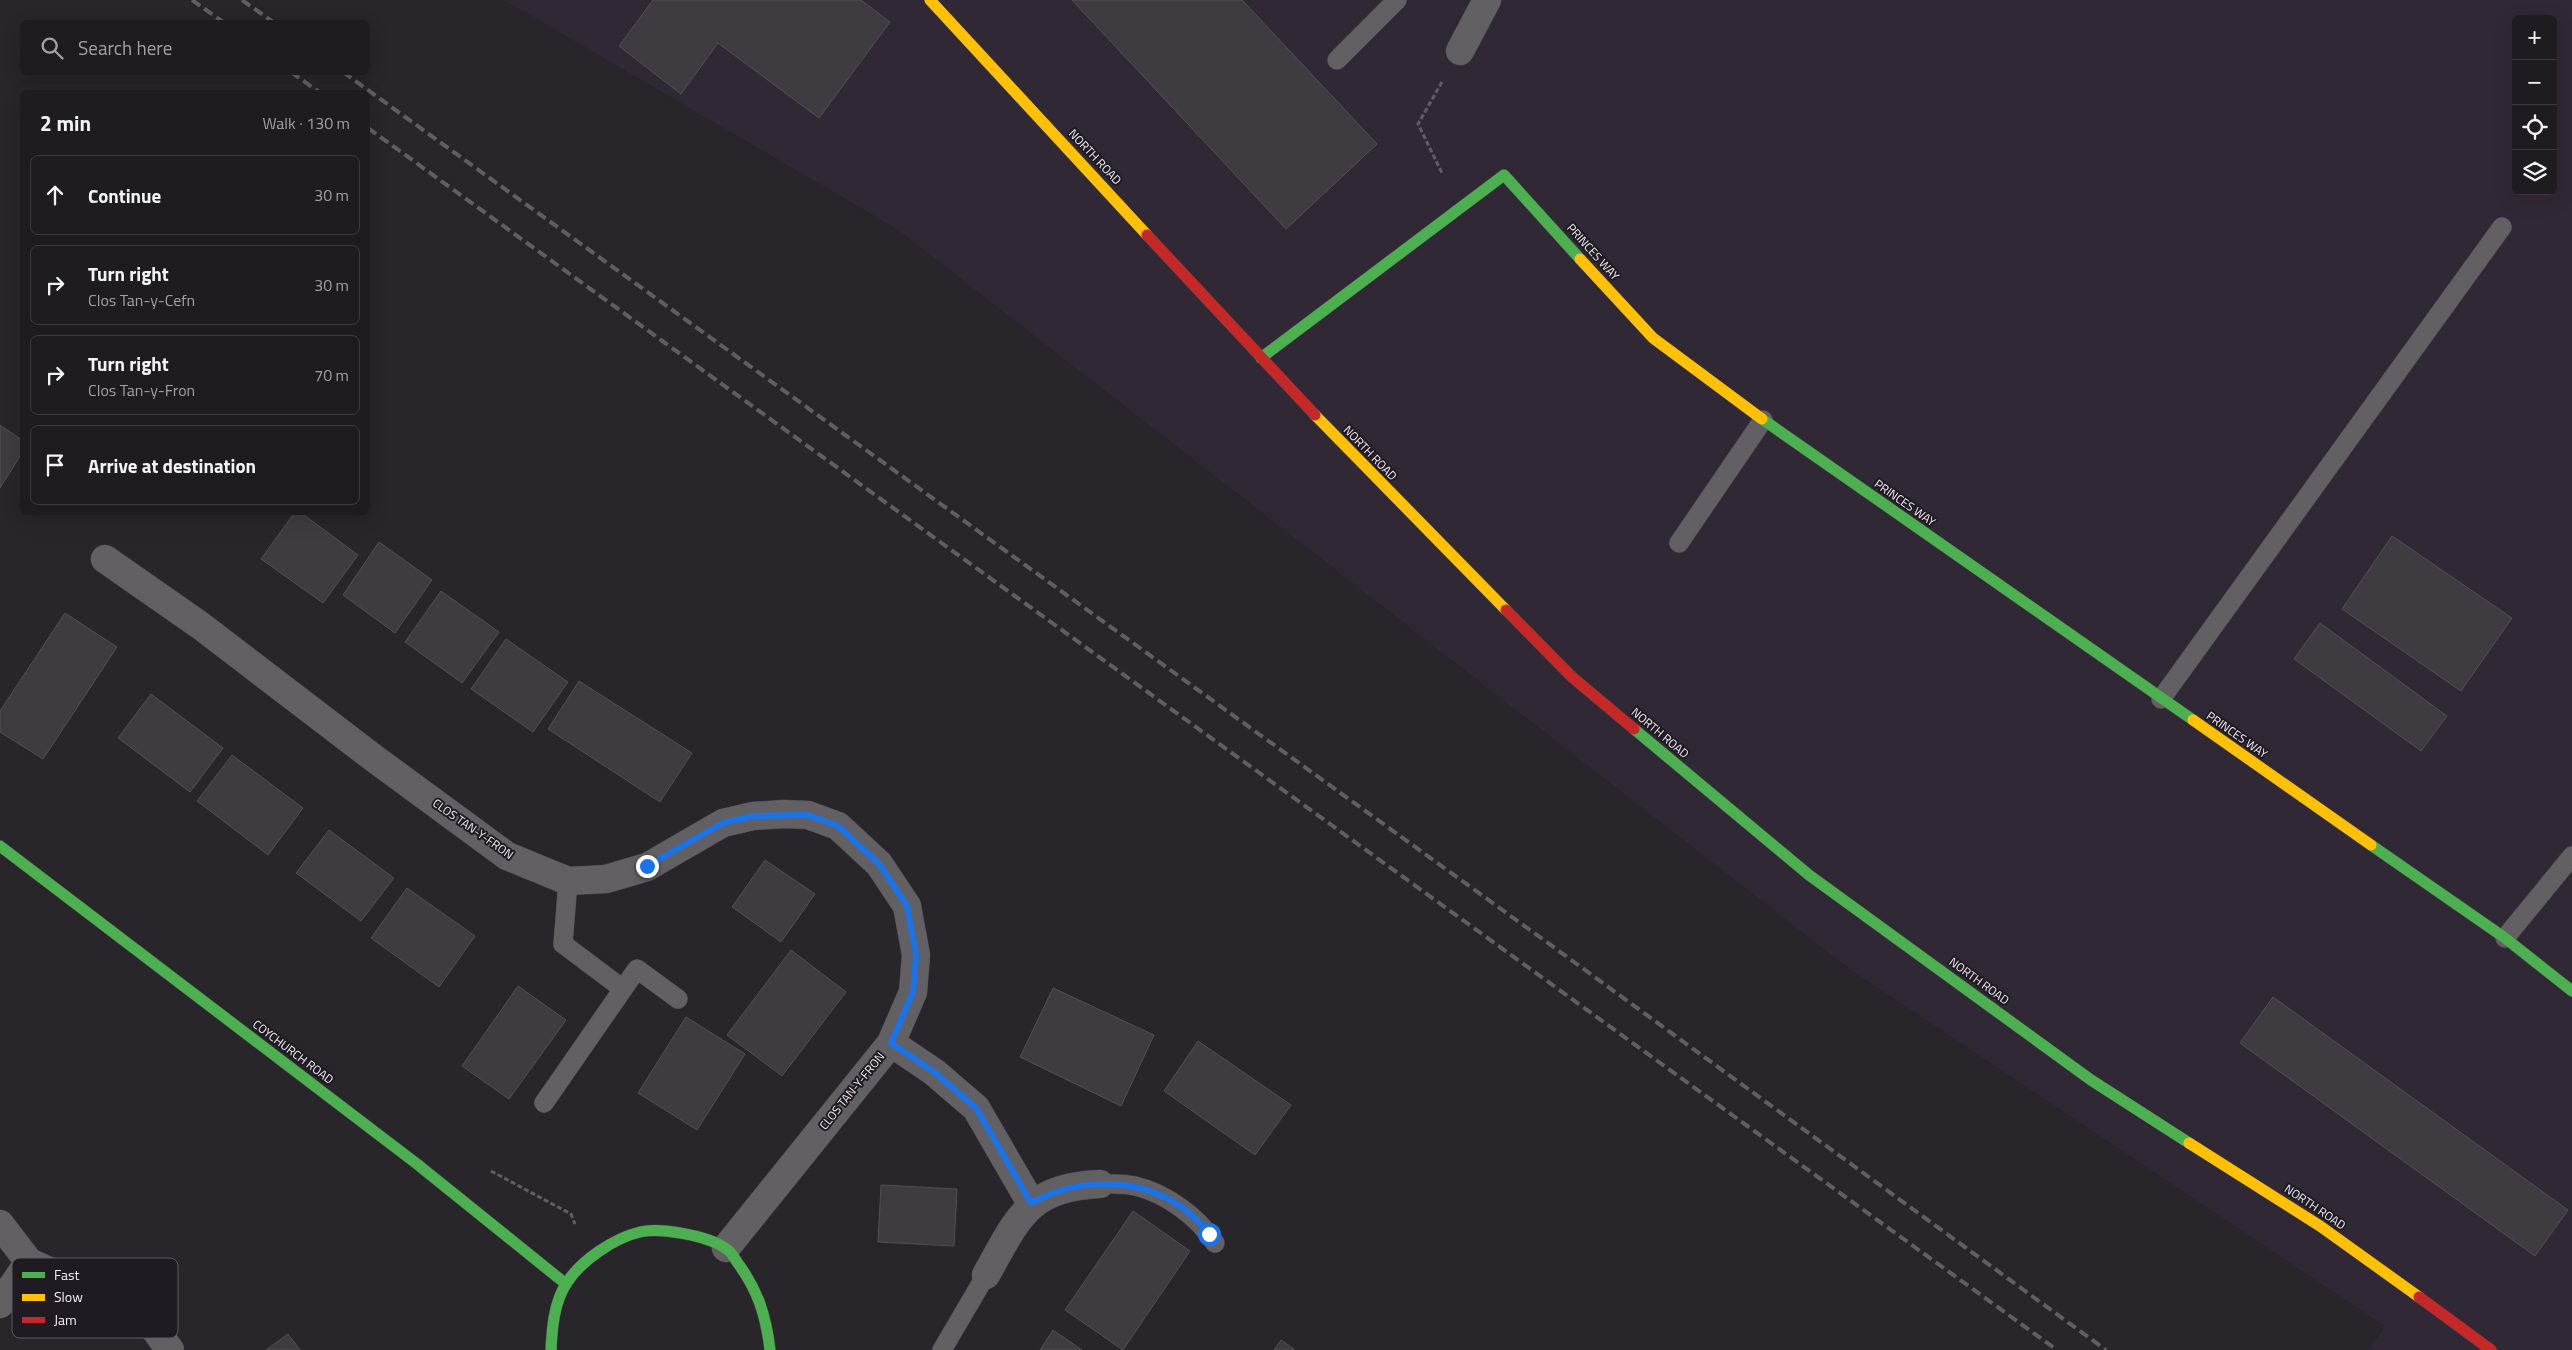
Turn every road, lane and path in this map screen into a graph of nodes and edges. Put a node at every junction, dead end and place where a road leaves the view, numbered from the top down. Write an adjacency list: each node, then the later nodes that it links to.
1 (930, 0): 8 (street, NORTH ROAD)
2 (1397, 0): 5 (lane)
3 (1487, 0): 4 (street)
4 (1460, 51): 6 (path)
5 (1337, 60)
6 (1460, 208): 8 (street, PRINCES WAY); 9 (street, PRINCES WAY)
7 (2502, 227): 12 (lane)
8 (1262, 358): 37 (street, NORTH ROAD)
9 (1763, 420): 10 (lane); 12 (street, PRINCES WAY)
10 (1679, 543)
11 (105, 559): 15 (street, CLOS TAN-Y-FRON)
12 (2161, 700): 16 (street, PRINCES WAY)
13 (0, 846): 29 (street, COYCHURCH ROAD)
14 (2572, 856): 16 (lane)
15 (568, 881): 17 (lane); 20 (street, CLOS TAN-Y-FRON)
16 (2505, 938): 18 (street, PRINCES WAY)
17 (623, 989): 19 (lane); 21 (lane)
18 (2572, 991)
19 (678, 998)
20 (891, 1043): 23 (street); 26 (street, CLOS TAN-Y-FRON)
21 (544, 1103)
22 (1100, 1184): 23 (street); 25 (lane)
23 (1031, 1203): 28 (street)
24 (0, 1224): 27 (street)
25 (1215, 1243)
26 (726, 1248): 29 (street); 35 (street)
27 (26, 1258)
28 (986, 1275): 36 (lane)
29 (566, 1284): 34 (street)
30 (12, 1287): 31 (street)
31 (0, 1304)
32 (161, 1338): 33 (street)
33 (170, 1350)
34 (551, 1350)
35 (770, 1350)
36 (942, 1350)
37 (2492, 1350)

